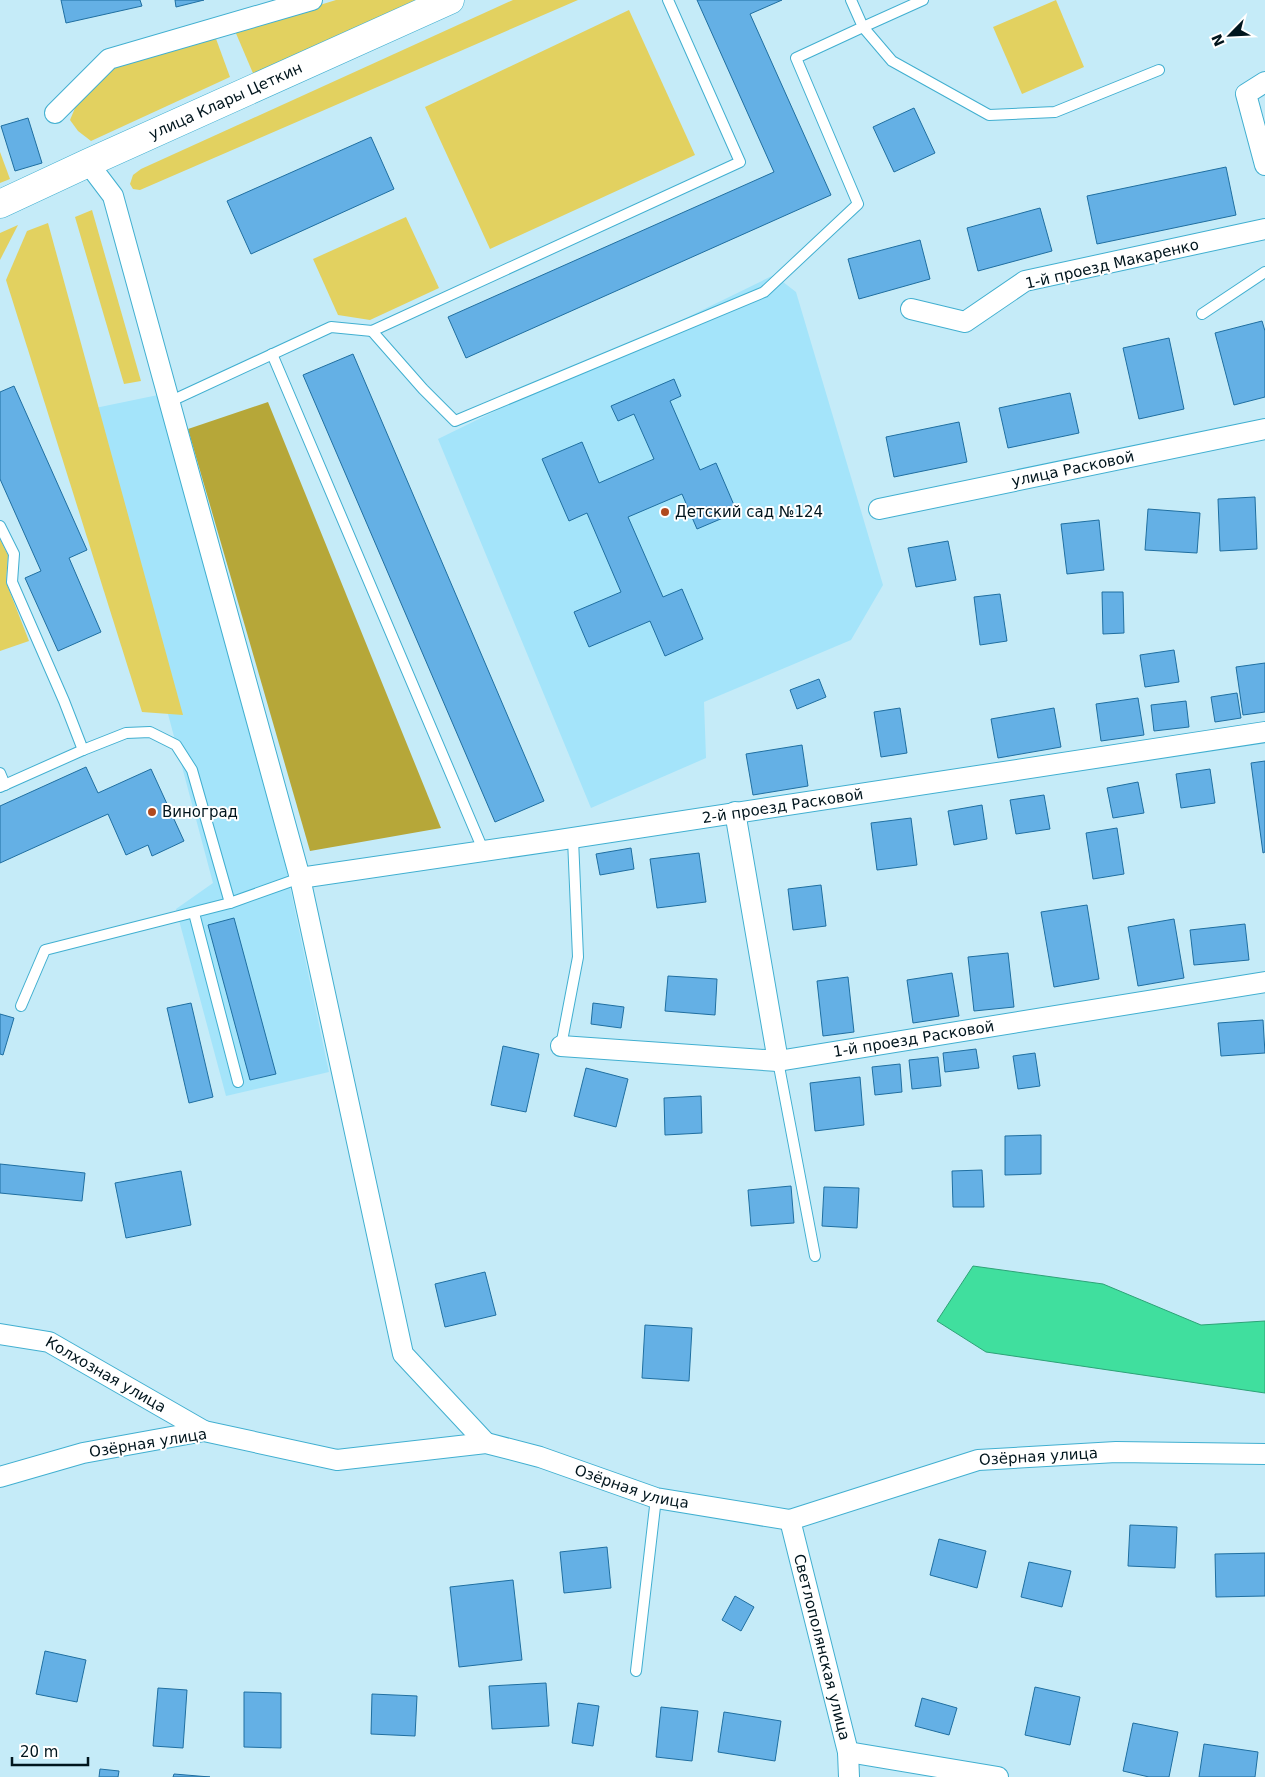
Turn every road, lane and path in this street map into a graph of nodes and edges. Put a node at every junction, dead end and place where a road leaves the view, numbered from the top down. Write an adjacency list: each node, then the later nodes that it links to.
1 (312, 0): 9 (street)
2 (450, 0): 10 (main road, улица Клары Цеткин)
3 (668, 0): 17 (lane)
4 (850, 0): 6 (lane)
5 (923, 0): 6 (lane)
6 (863, 27): 7 (lane); 17 (lane)
7 (1159, 70)
8 (1265, 82): 11 (street)
9 (55, 113)
10 (88, 163): 12 (main road, улица Клары Цеткин); 19 (street)
11 (1265, 165)
12 (0, 204)
13 (1265, 230): 15 (street, 1-й проезд Макаренко)
14 (1265, 272): 16 (lane)
15 (911, 309)
16 (1202, 314)
17 (372, 331): 18 (lane)
18 (272, 354): 19 (lane); 29 (lane)
19 (169, 402): 30 (street)
20 (1265, 429): 21 (street, улица Расковой)
21 (879, 509)
22 (0, 526): 24 (lane)
23 (1265, 732): 27 (street, 2-й проезд Расковой)
24 (83, 750): 26 (lane); 31 (lane)
25 (0, 773): 26 (lane)
26 (2, 786)
27 (735, 812): 28 (street, 2-й проезд Расковой); 36 (street)
28 (573, 839): 29 (street, 2-й проезд Расковой); 35 (lane)
29 (484, 852): 30 (street, 2-й проезд Расковой)
30 (300, 878): 31 (lane); 41 (street)
31 (230, 903): 32 (lane)
32 (194, 912): 34 (lane); 37 (lane)
33 (1265, 982): 36 (street, 1-й проезд Расковой)
34 (21, 1006)
35 (561, 1046): 36 (street, 1-й проезд Расковой)
36 (778, 1061): 38 (lane)
37 (238, 1082)
38 (815, 1256)
39 (0, 1334): 40 (street, Колхозная улица)
40 (204, 1431): 41 (street, Озёрная улица); 43 (street, Озёрная улица)
41 (486, 1443): 44 (street, Озёрная улица)
42 (1265, 1454): 45 (street, Озёрная улица)
43 (0, 1477)
44 (656, 1498): 45 (street, Озёрная улица); 46 (lane)
45 (790, 1520): 47 (street, Светлополянская улица)
46 (636, 1671)
47 (848, 1752): 48 (street, Светлополянская улица); 49 (street)
48 (849, 1777)
49 (998, 1777)

